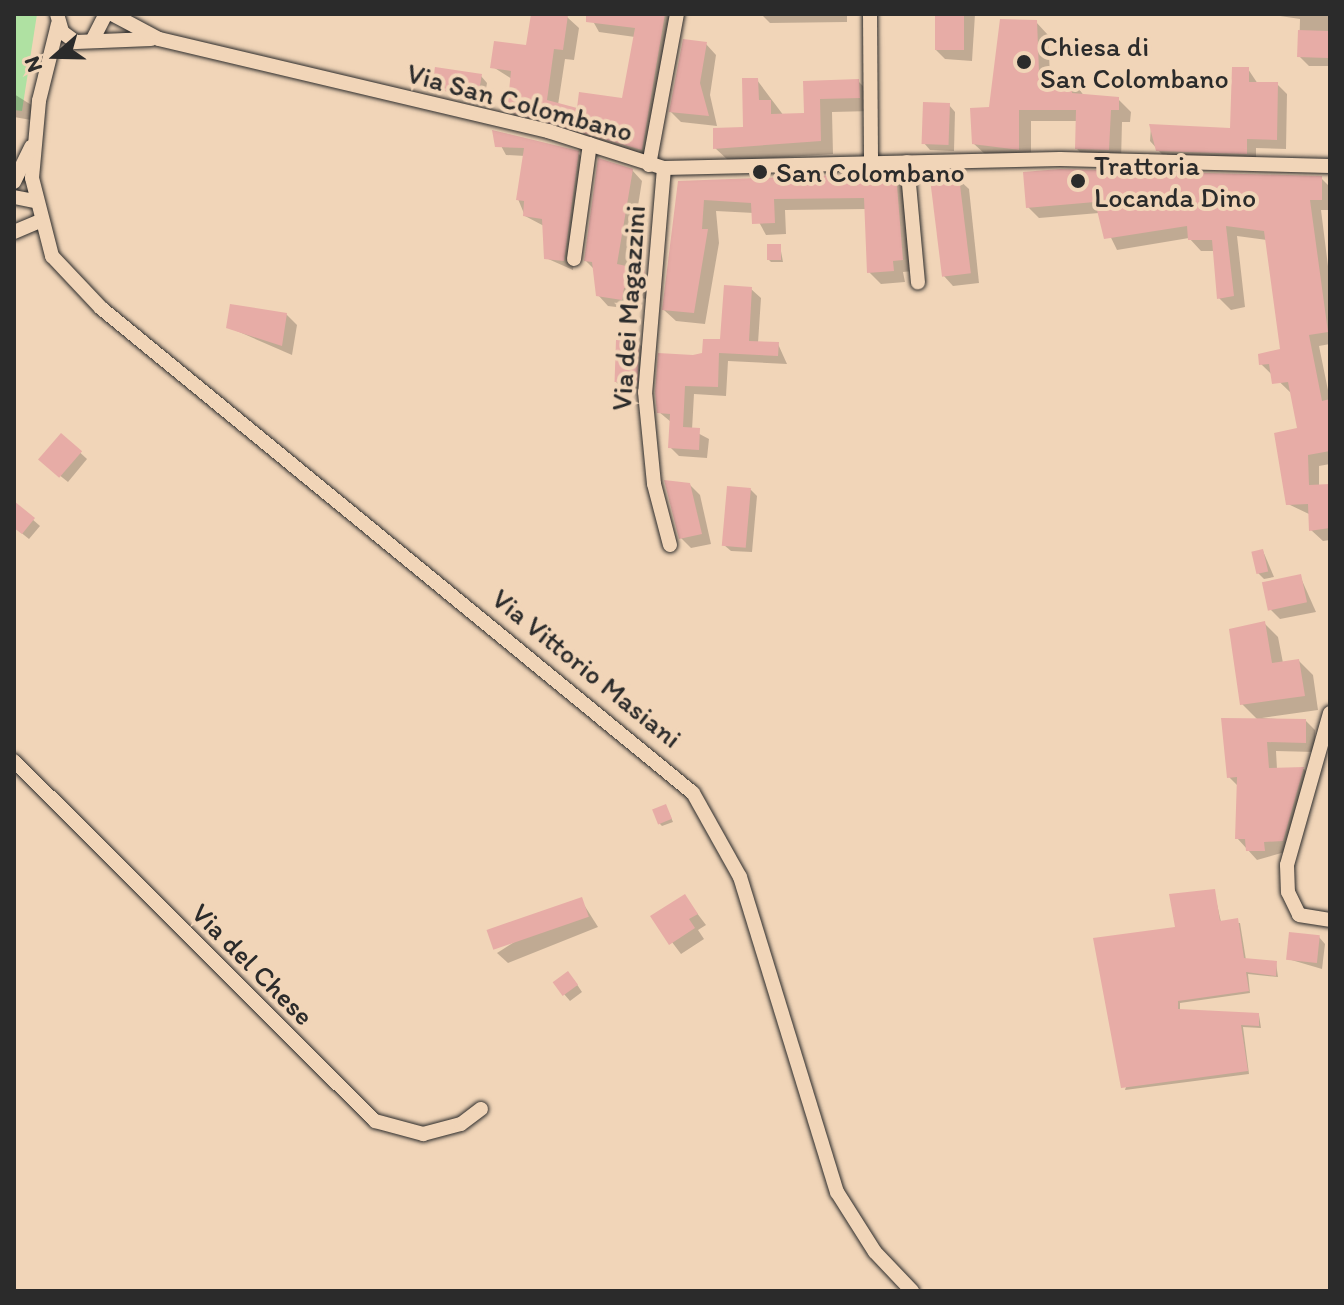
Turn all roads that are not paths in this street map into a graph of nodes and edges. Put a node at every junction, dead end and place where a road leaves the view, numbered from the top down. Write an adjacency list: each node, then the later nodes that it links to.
1 (106, 14): 7 (street)
2 (112, 14): 6 (street, Via San Colombano)
3 (677, 14): 13 (street)
4 (870, 14): 11 (street)
5 (58, 19): 7 (street); 8 (street)
6 (159, 39): 7 (street, Via San Colombano); 10 (street, Via San Colombano)
7 (88, 42): 8 (street)
8 (55, 54): 9 (street)
9 (33, 143): 16 (street); 18 (street)
10 (590, 144): 13 (street, Via San Colombano); 21 (street)
11 (871, 162): 12 (street, Via San Colombano); 15 (street, Via San Colombano)
12 (907, 162): 14 (street, Via San Colombano); 22 (street)
13 (649, 165): 15 (street, Via San Colombano)
14 (1330, 166)
15 (664, 168): 23 (street, Via dei Magazzini)
16 (14, 182)
17 (14, 197): 18 (street)
18 (34, 201): 19 (street)
19 (38, 222): 20 (street); 28 (street, Via Vittorio Masiani)
20 (14, 232)
21 (574, 259)
22 (918, 282)
23 (670, 545)
24 (1330, 713): 26 (street)
25 (14, 761): 27 (street, Via del Chese)
26 (1330, 920)
27 (481, 1109)
28 (912, 1291)

